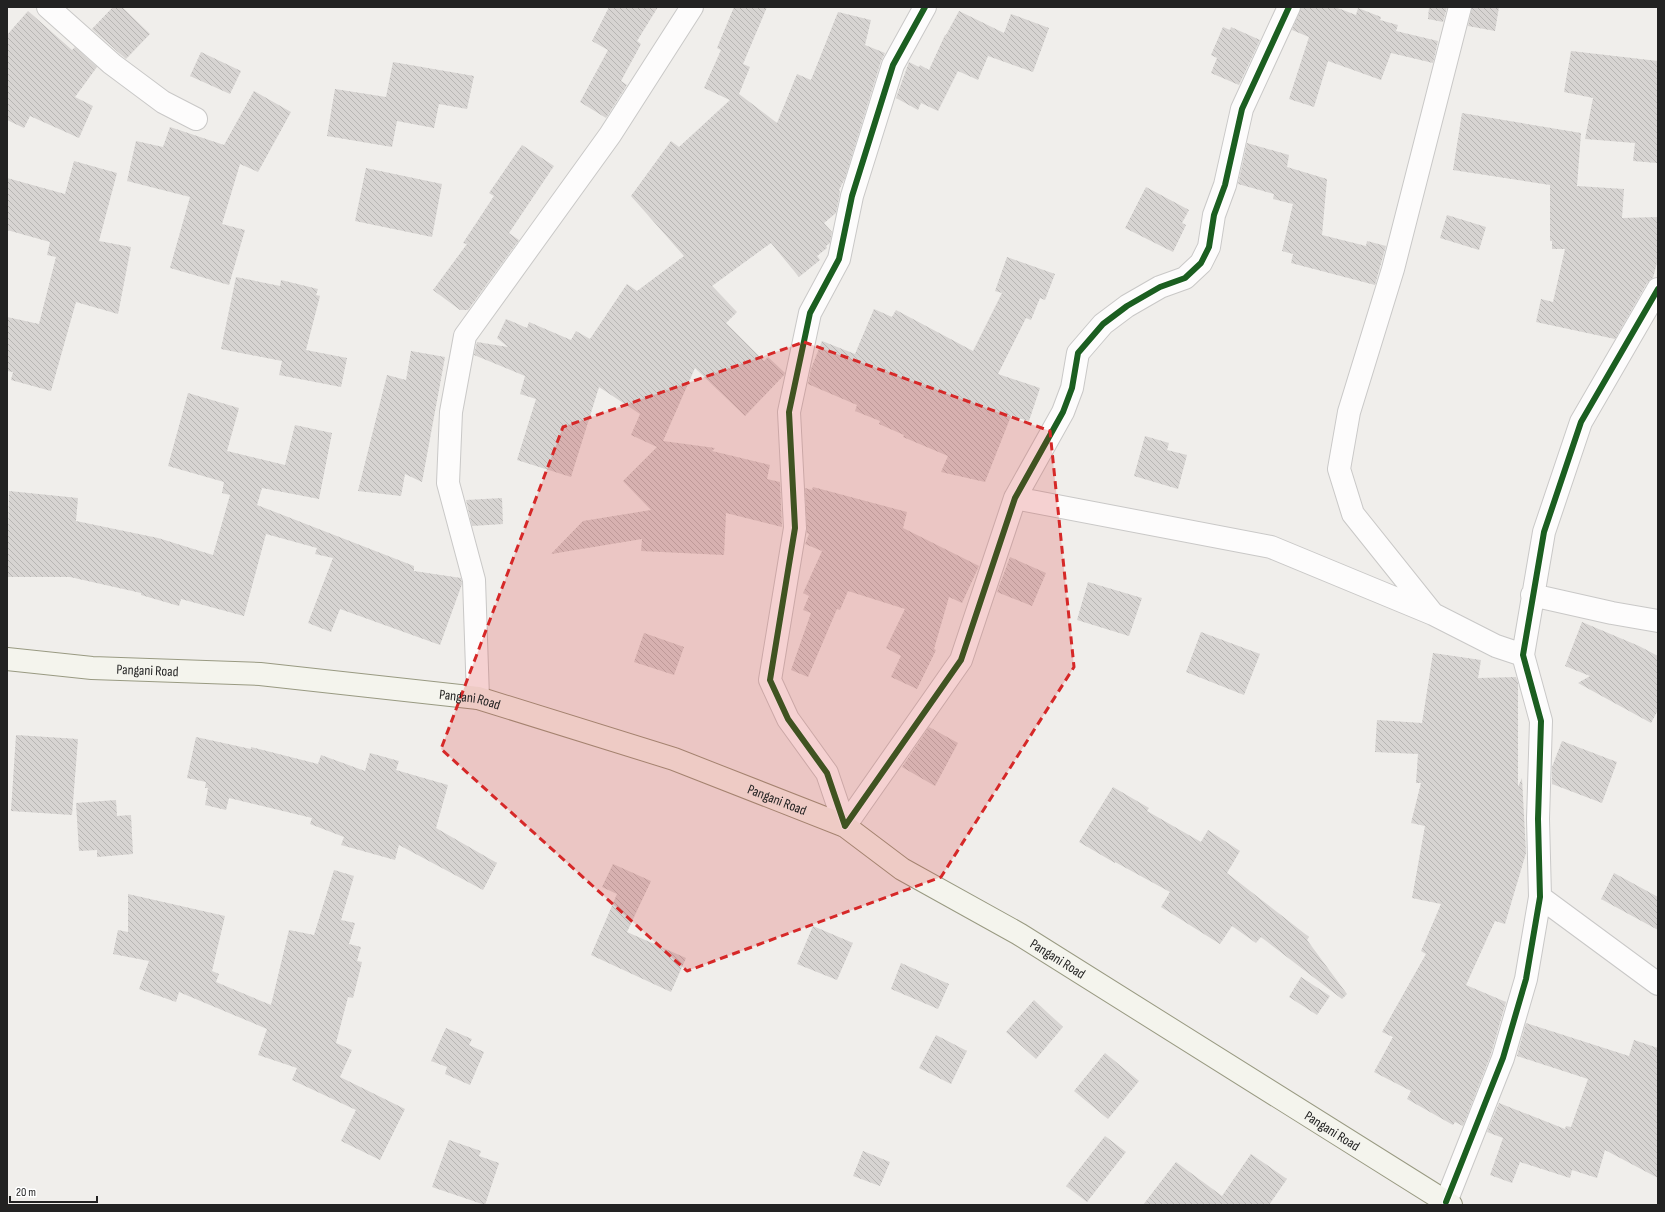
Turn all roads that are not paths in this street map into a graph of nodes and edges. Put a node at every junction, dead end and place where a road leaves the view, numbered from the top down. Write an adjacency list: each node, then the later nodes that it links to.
1 (48, 7): 6 (street)
2 (692, 7): 14 (street)
3 (925, 7): 15 (street)
4 (1289, 7): 8 (street)
5 (1460, 7): 10 (street)
6 (196, 119)
7 (1658, 289): 9 (street)
8 (1015, 498): 10 (street); 15 (street)
9 (1532, 596): 11 (street); 12 (street)
10 (1433, 614): 12 (street)
11 (1658, 621)
12 (1523, 655): 16 (street)
13 (7, 659): 14 (main road, Pangani Road)
14 (478, 698): 15 (main road, Pangani Road)
15 (845, 826): 18 (main road, Pangani Road)
16 (1540, 897): 17 (street); 18 (street)
17 (1658, 984)
18 (1449, 1203)

